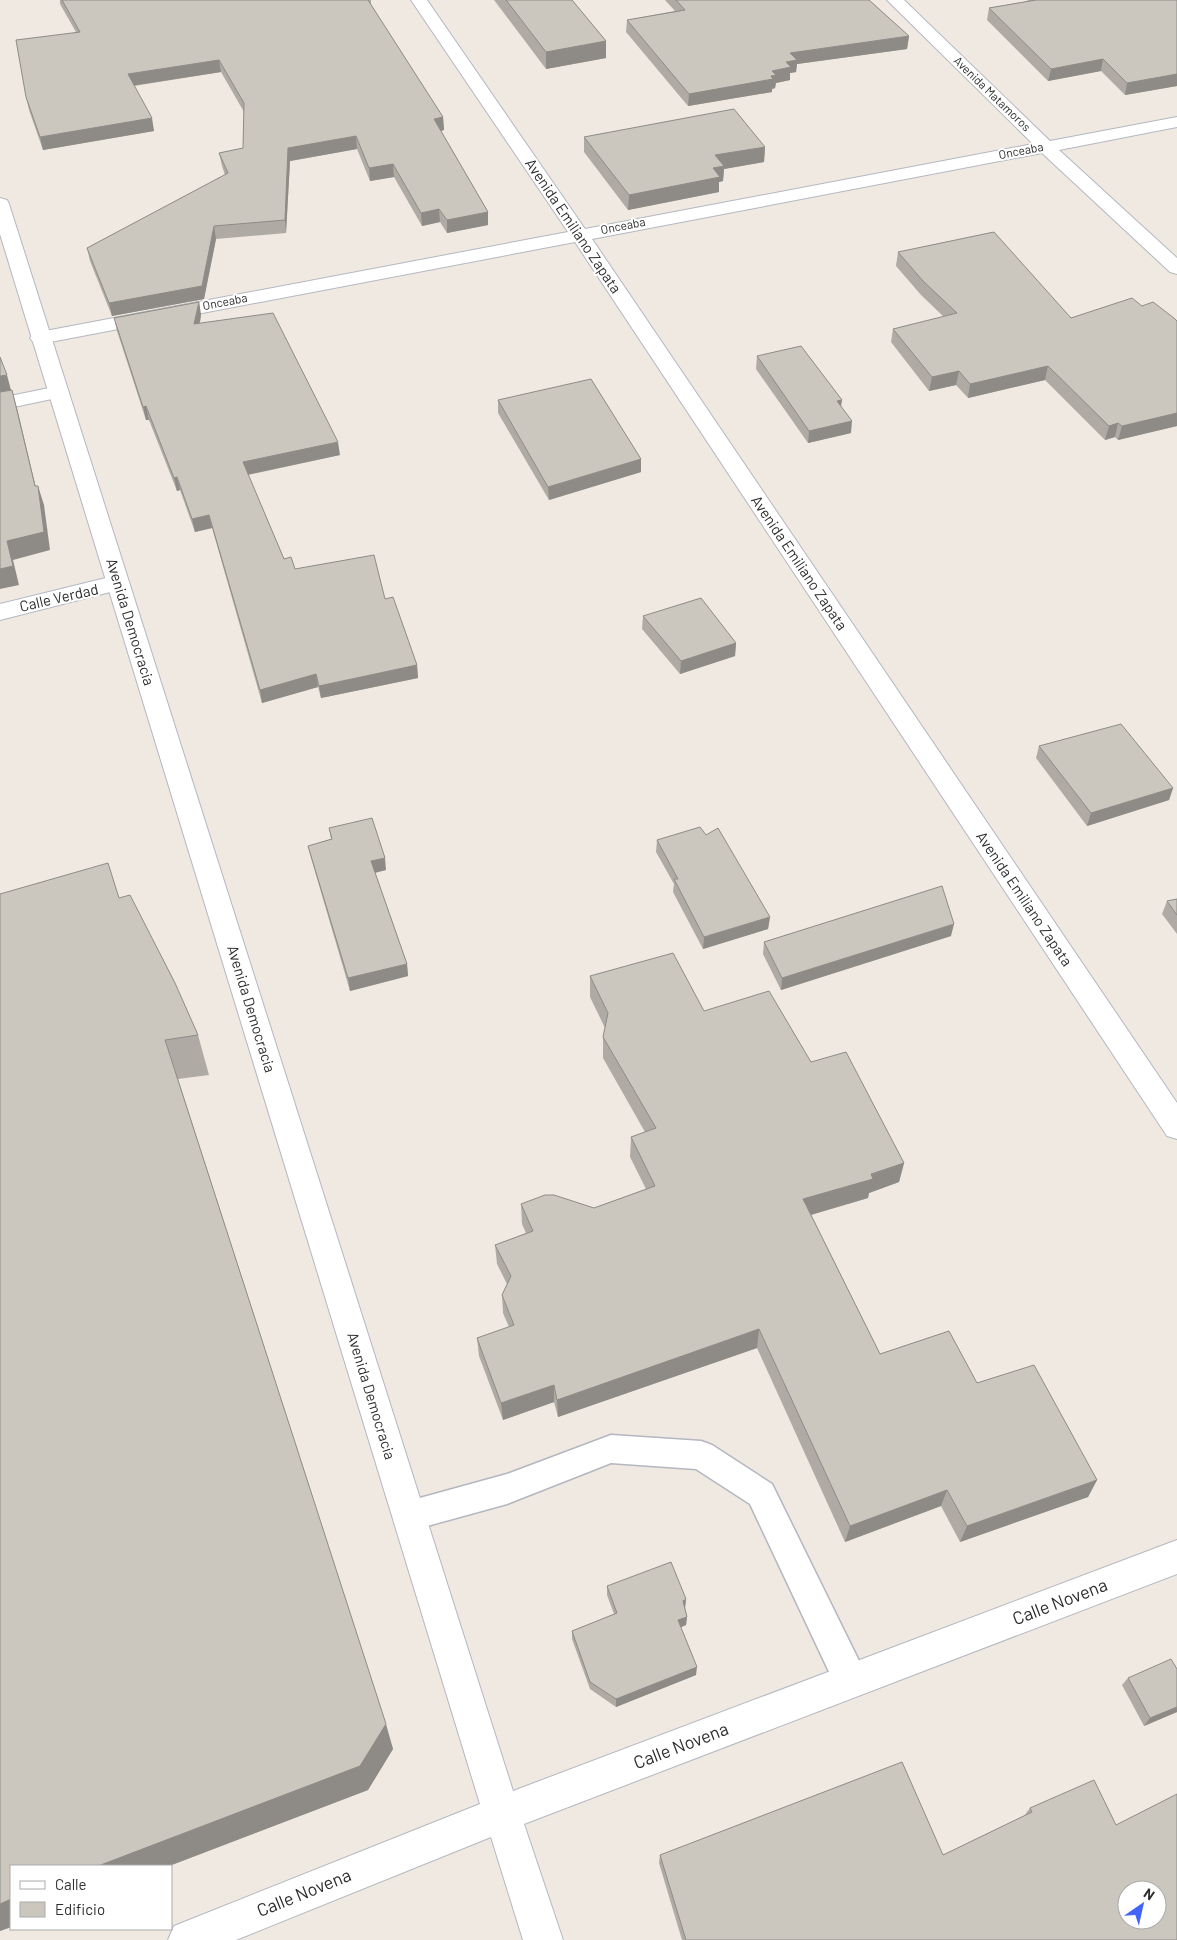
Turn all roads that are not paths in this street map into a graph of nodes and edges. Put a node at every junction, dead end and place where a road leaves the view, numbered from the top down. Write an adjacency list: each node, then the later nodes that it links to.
1 (419, 0): 7 (street, Avenida Emiliano Zapata)
2 (895, 0): 4 (street, Avenida Matamoros)
3 (1177, 122): 4 (street, Onceaba)
4 (1046, 147): 7 (street, Onceaba); 8 (street, Avenida Matamoros)
5 (0, 204): 6 (street, Avenida Democracia)
6 (4, 233): 9 (street, Avenida Democracia)
7 (579, 234): 9 (street, Onceaba); 14 (street, Avenida Emiliano Zapata)
8 (1177, 268)
9 (40, 338): 10 (street, Avenida Democracia)
10 (58, 392): 11 (street); 12 (street, Avenida Democracia)
11 (0, 404)
12 (118, 584): 13 (street, Calle Verdad); 15 (street, Avenida Democracia)
13 (0, 612)
14 (1177, 1127)
15 (409, 1516): 17 (lane); 18 (street, Avenida Democracia)
16 (1177, 1557): 17 (street, Calle Novena)
17 (851, 1681): 18 (street, Calle Novena)
18 (502, 1814): 19 (street, Calle Novena); 20 (street, Avenida Democracia)
19 (188, 1940)
20 (543, 1940)

